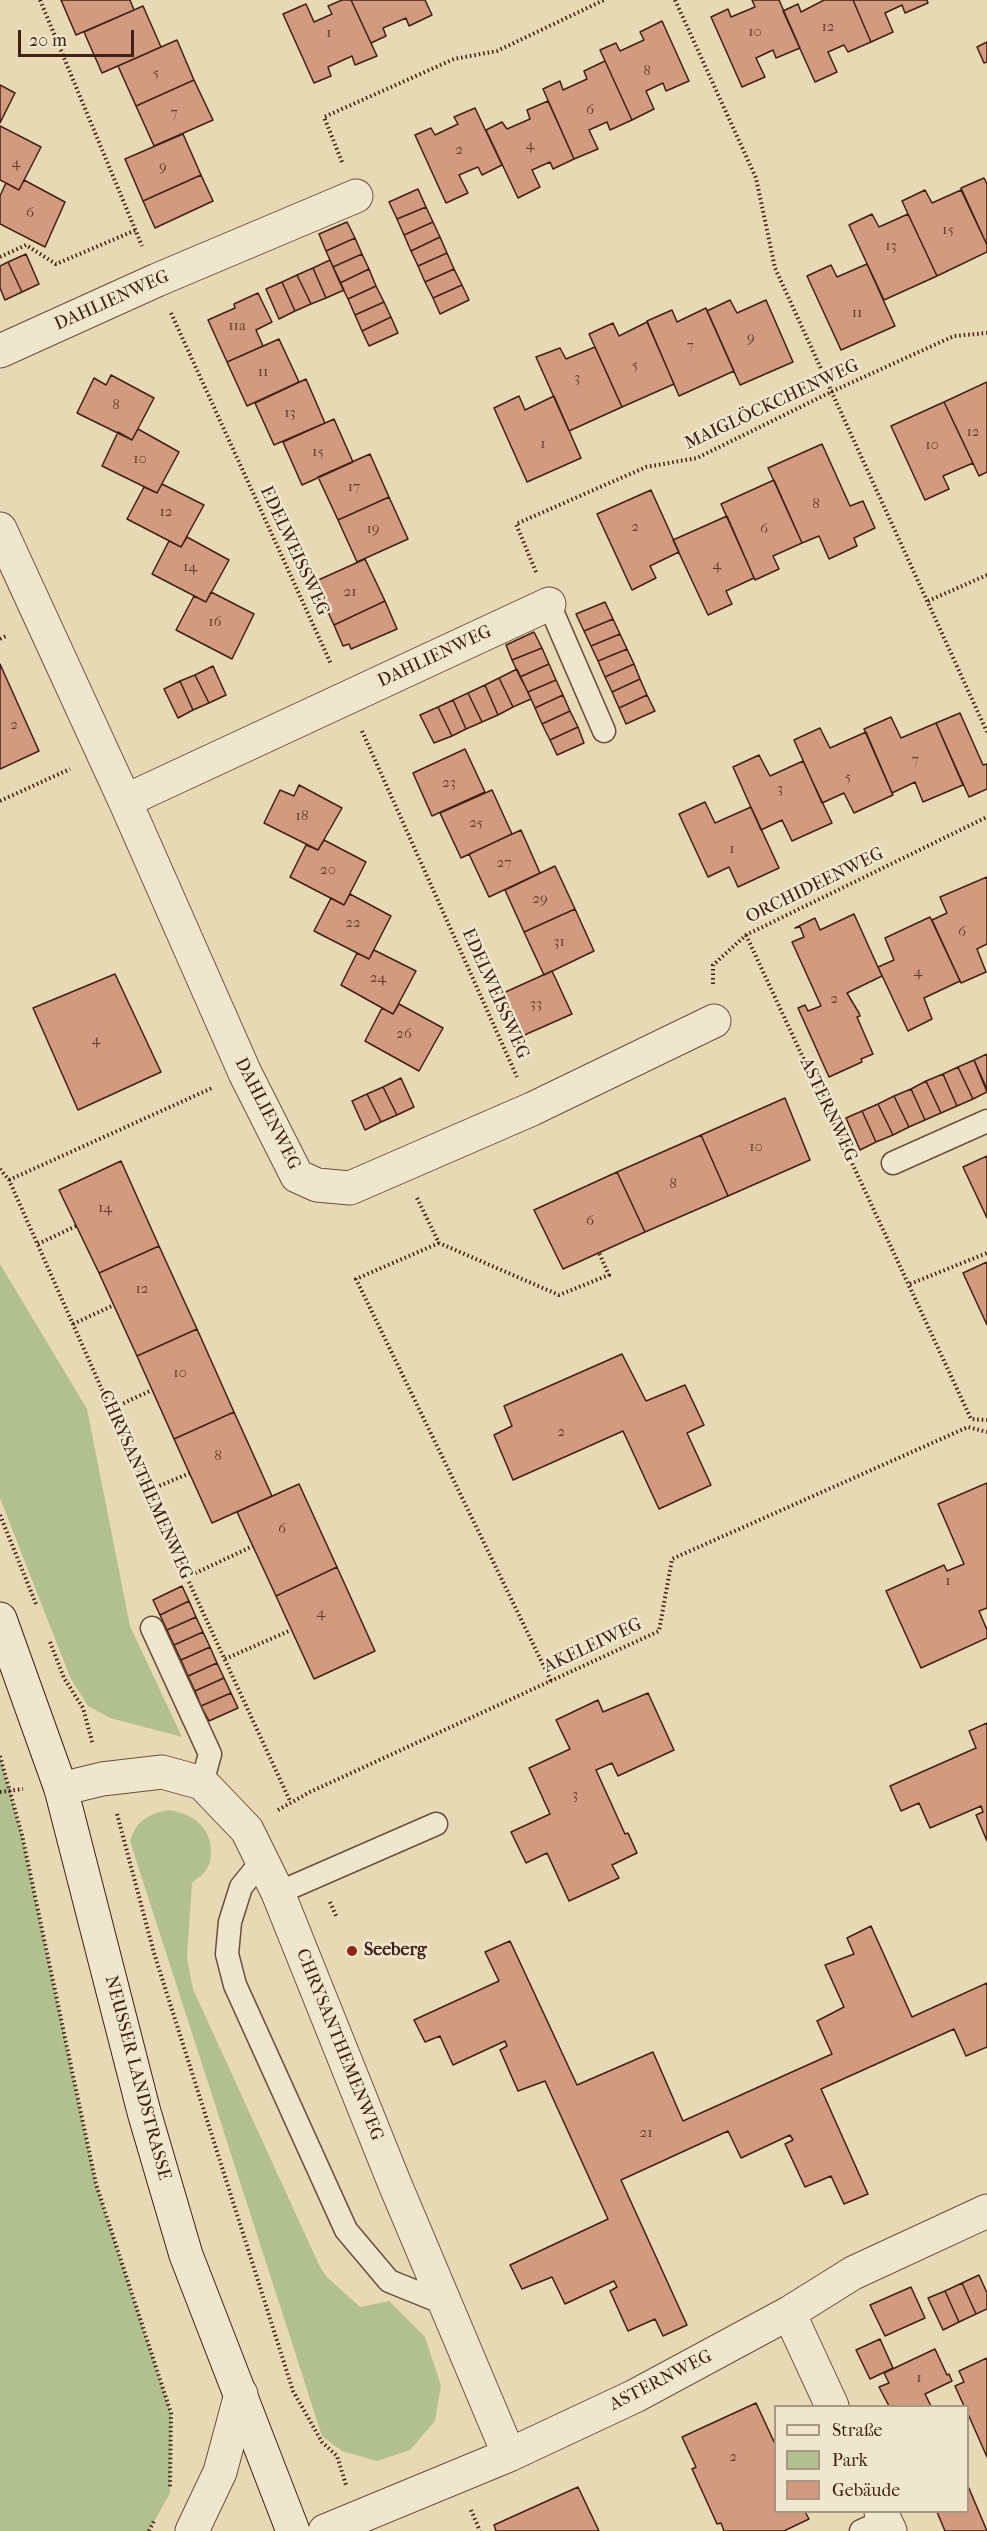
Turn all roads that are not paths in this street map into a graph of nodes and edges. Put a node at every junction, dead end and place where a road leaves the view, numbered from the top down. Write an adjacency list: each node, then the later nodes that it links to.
1 (356, 196): 2 (street, DAHLIENWEG)
2 (0, 351)
3 (0, 529): 6 (street, DAHLIENWEG)
4 (549, 604): 5 (lane); 6 (street, DAHLIENWEG)
5 (604, 731)
6 (125, 801): 7 (street, DAHLIENWEG)
7 (714, 1021)
8 (987, 1121): 9 (lane)
9 (893, 1163)
10 (0, 1619): 13 (street, NEUSSER LANDSTRASSE)
11 (152, 1628): 12 (lane)
12 (202, 1783): 13 (street); 15 (street, CHRYSANTHEMENWEG)
13 (61, 1789): 20 (street, NEUSSER LANDSTRASSE)
14 (436, 1824): 16 (lane)
15 (262, 1862): 16 (street, CHRYSANTHEMENWEG); 18 (lane)
16 (278, 1893): 18 (street, CHRYSANTHEMENWEG)
17 (987, 2211): 19 (street, ASTERNWEG)
18 (446, 2304): 22 (street, CHRYSANTHEMENWEG)
19 (789, 2313): 21 (street); 22 (street, ASTERNWEG)
20 (241, 2394): 23 (street); 24 (street, NEUSSER LANDSTRASSE)
21 (832, 2405)
22 (509, 2455): 25 (street, ASTERNWEG)
23 (192, 2531)
24 (293, 2531)
25 (325, 2531)

